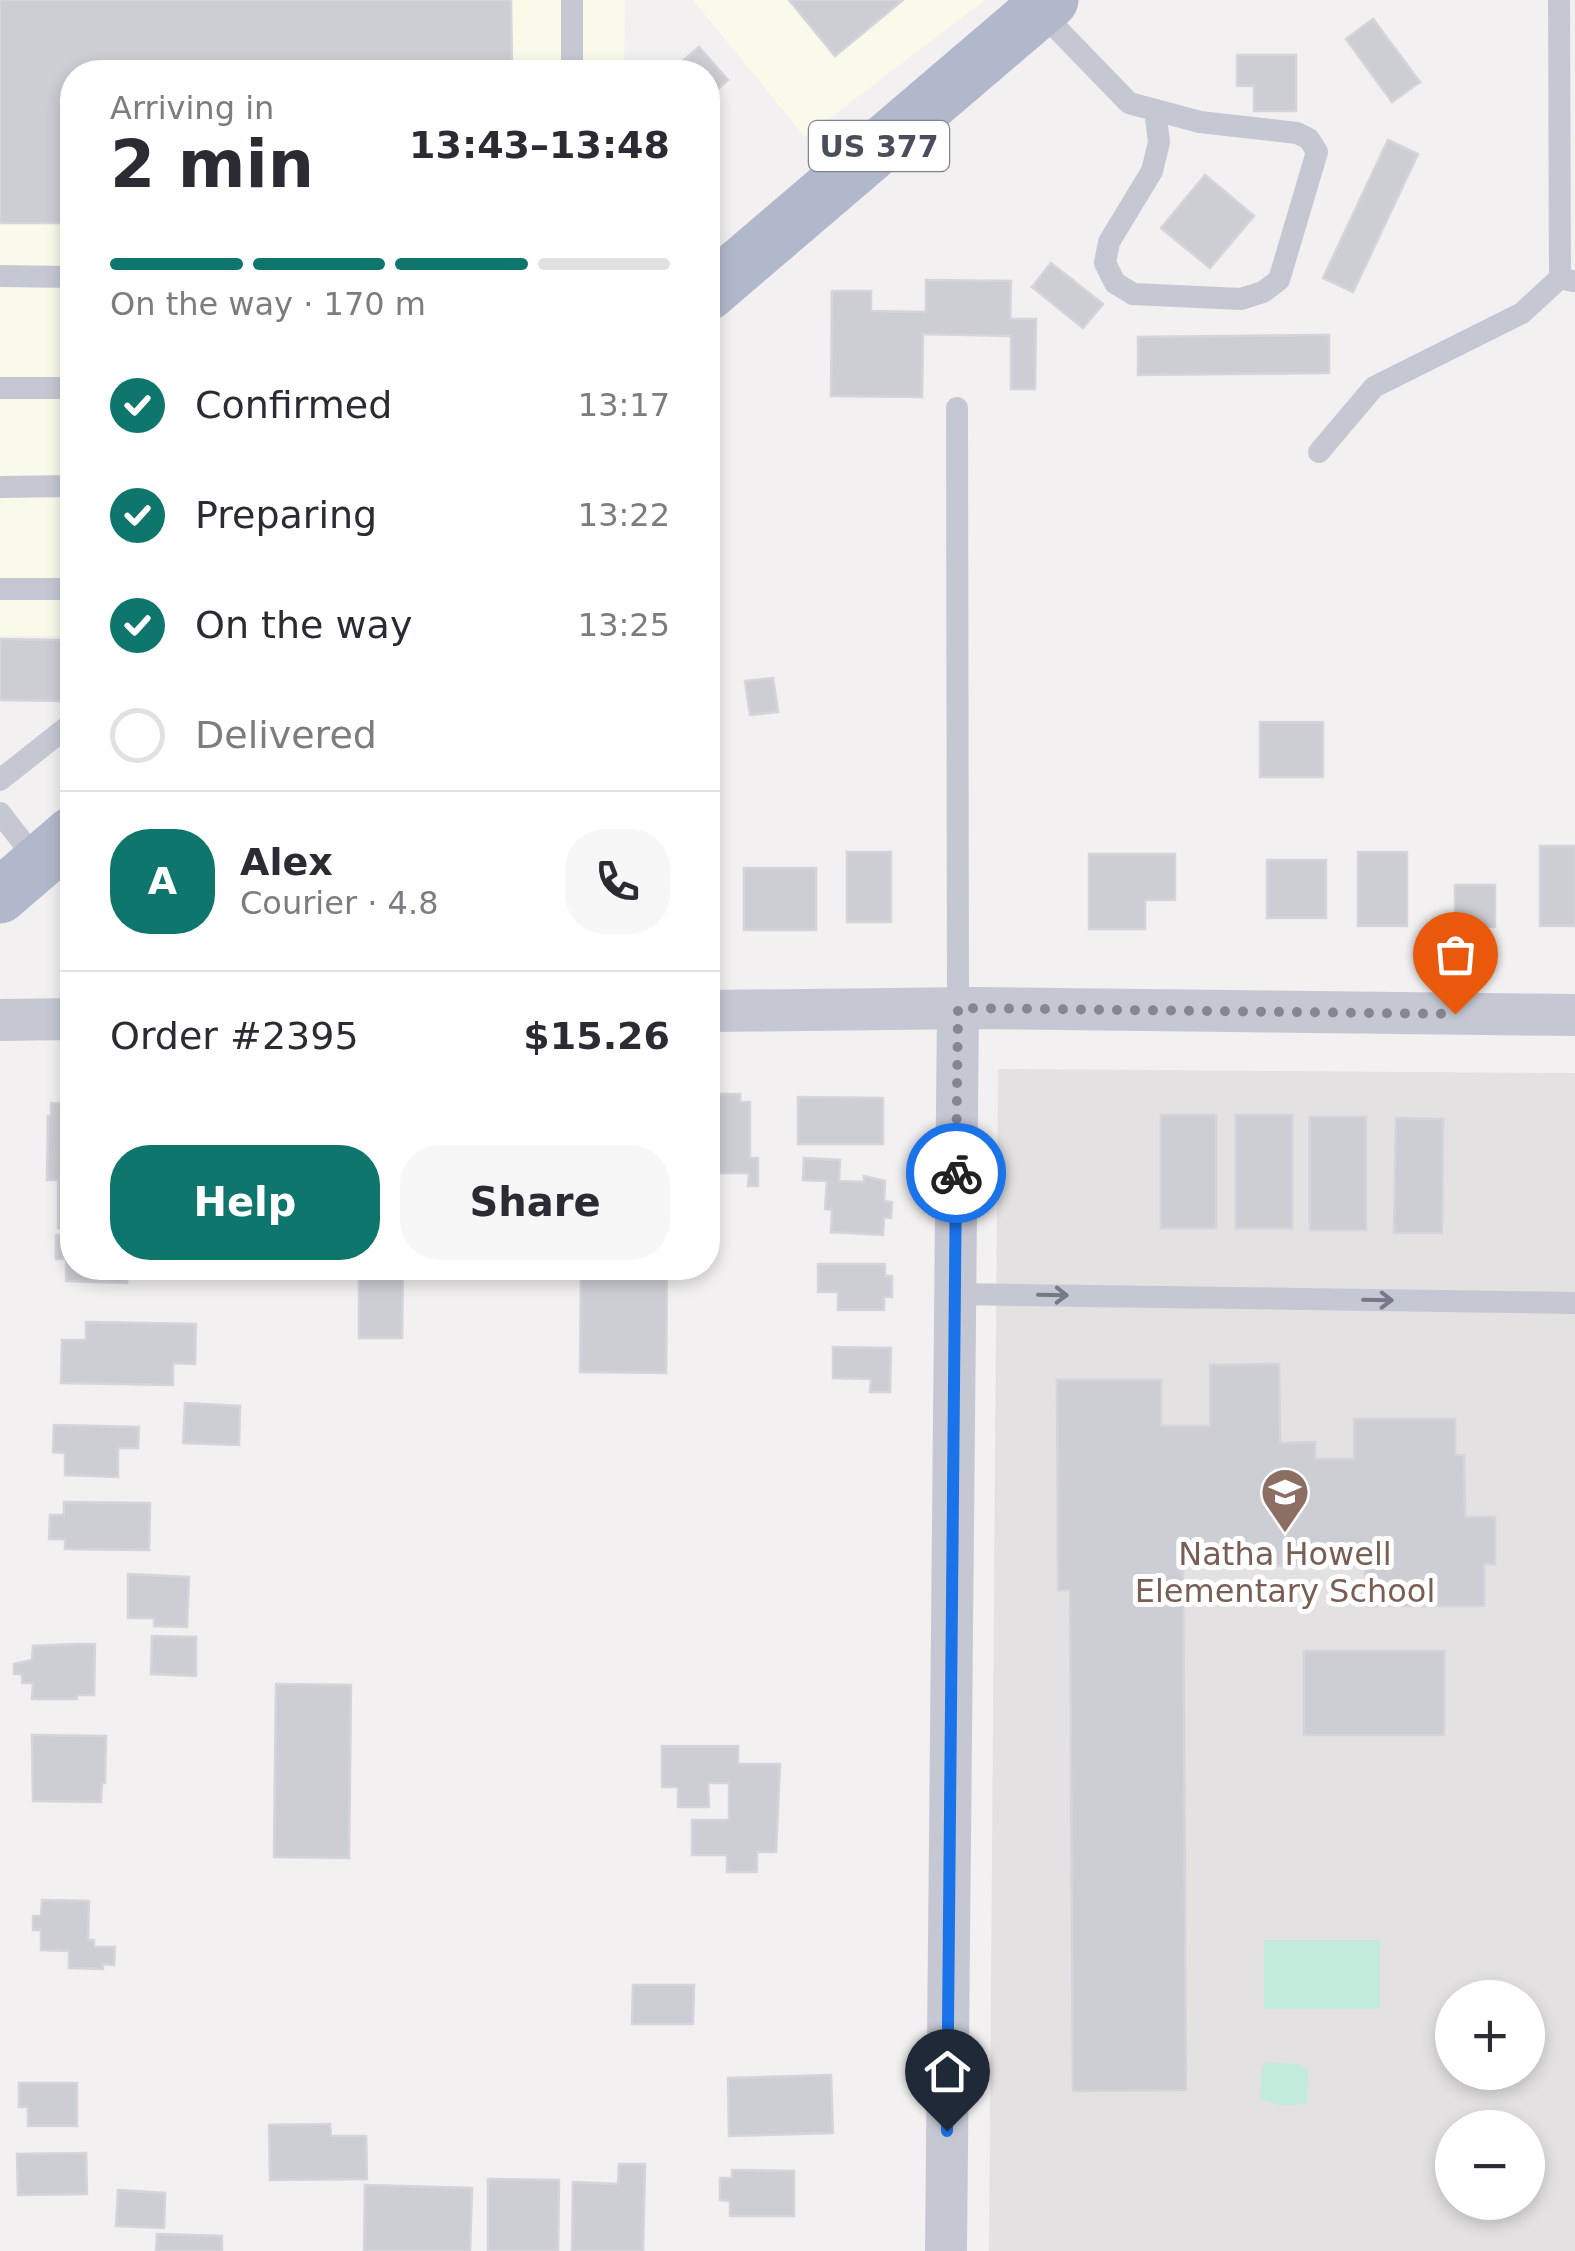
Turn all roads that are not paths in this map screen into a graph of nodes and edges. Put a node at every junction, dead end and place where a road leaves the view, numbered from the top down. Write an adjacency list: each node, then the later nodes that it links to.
1 (572, 0): 4 (lane)
2 (1559, 0): 8 (lane)
3 (1045, 5): 5 (lane); 9 (main road, US 377)
4 (572, 60)
5 (1155, 110): 5 (lane)
6 (0, 276): 7 (lane)
7 (60, 277)
8 (1568, 280): 13 (lane)
9 (720, 283)
10 (0, 388): 11 (lane)
11 (60, 388)
12 (957, 408): 22 (lane)
13 (1319, 452)
14 (60, 486): 15 (lane)
15 (0, 487)
16 (0, 588): 17 (lane)
17 (60, 588)
18 (60, 732): 19 (lane)
19 (0, 780)
20 (0, 813): 21 (lane)
21 (37, 864)
22 (958, 1008): 23 (street); 24 (street); 27 (street)
23 (720, 1012)
24 (1575, 1015)
25 (60, 1019): 26 (street)
26 (0, 1020)
27 (955, 1294): 28 (lane, one-way to 28); 29 (street)
28 (1575, 1303)
29 (946, 2251)

